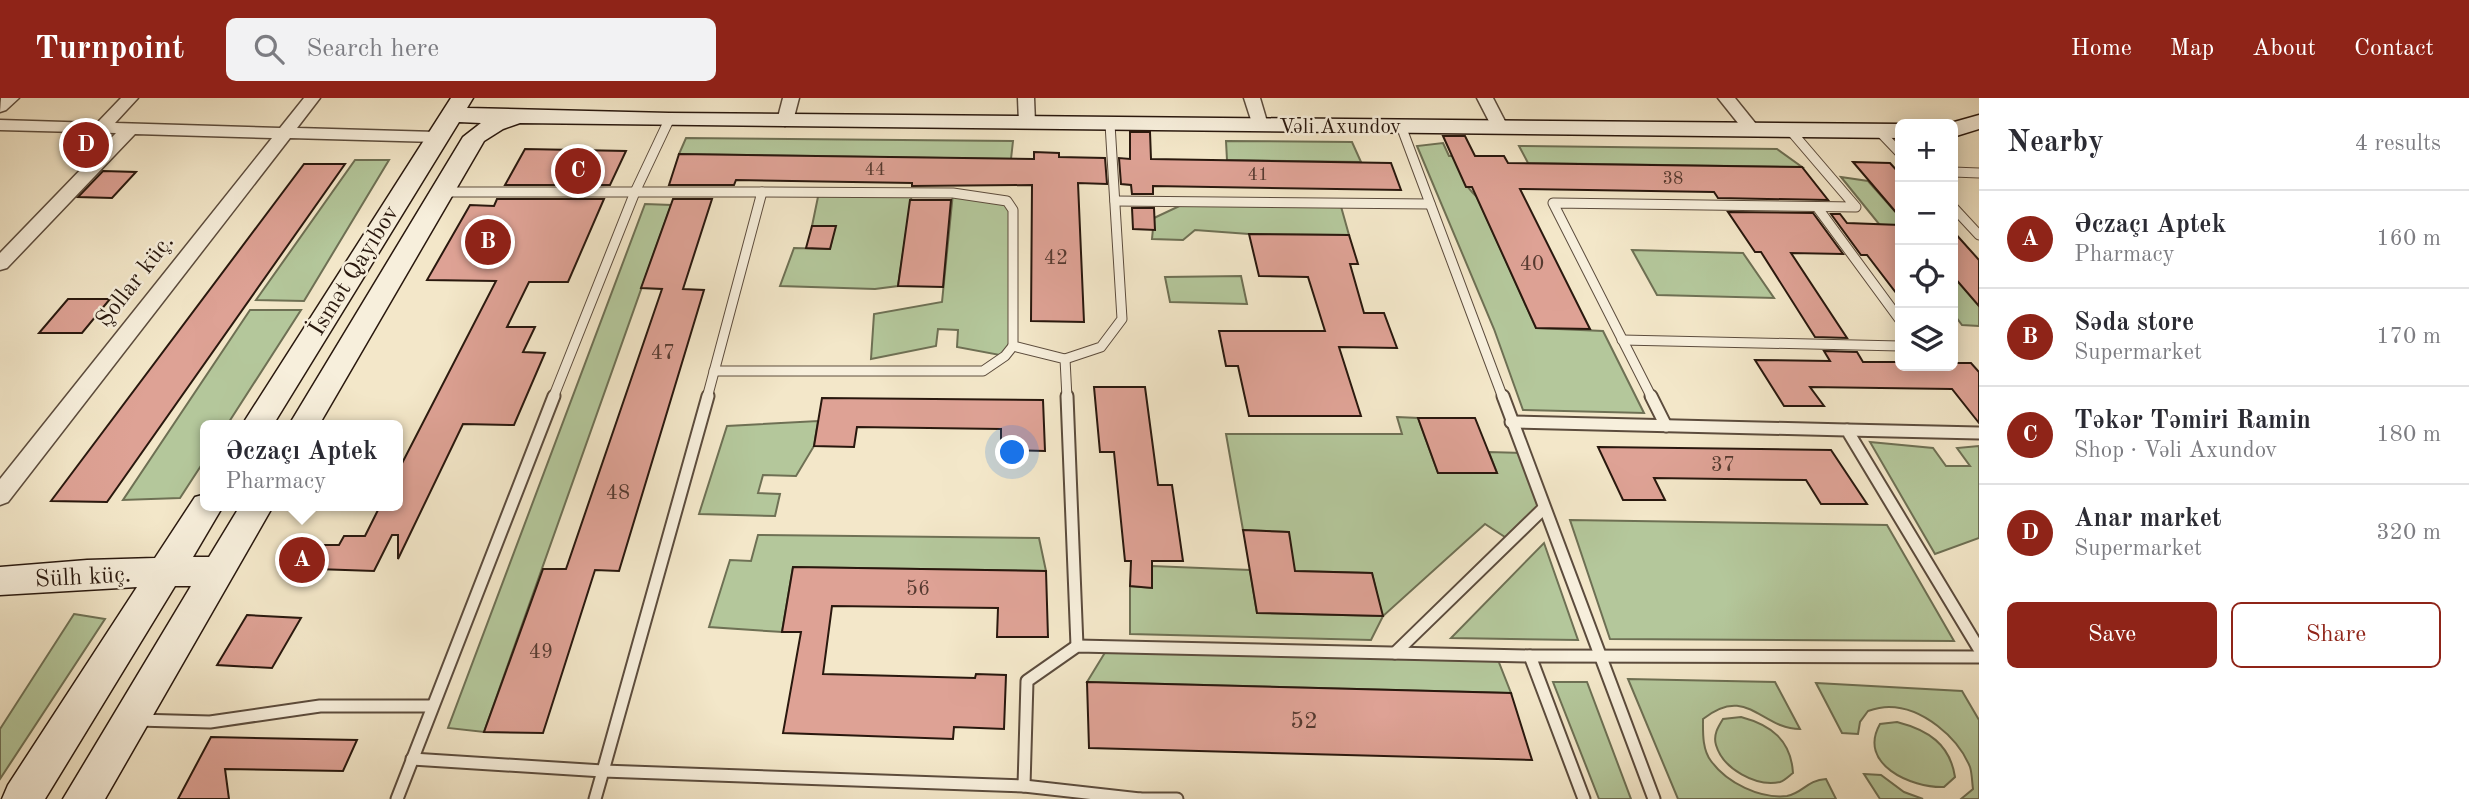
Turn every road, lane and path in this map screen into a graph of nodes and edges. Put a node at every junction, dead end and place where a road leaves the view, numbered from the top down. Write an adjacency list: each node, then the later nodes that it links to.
1 (11, 98): 8 (street)
2 (130, 98): 20 (street)
3 (312, 98): 28 (street, Şollar küç.)
4 (1026, 98): 14 (street)
5 (1252, 98): 17 (street)
6 (1485, 98): 19 (street)
7 (1726, 98): 23 (street)
8 (0, 107)
9 (788, 109): 12 (street, Vəli Axundov); 14 (street, Vəli Axundov)
10 (449, 116): 11 (street); 28 (street); 29 (street); 47 (street, İsmət Qayıbov)
11 (527, 117): 12 (street, Vəli Axundov); 29 (street)
12 (669, 120): 33 (lane)
13 (1979, 122): 21 (street)
14 (1027, 123): 15 (street, Vəli Axundov)
15 (1110, 124): 17 (street, Vəli Axundov); 35 (lane)
16 (0, 125): 20 (street)
17 (1260, 125): 18 (street, Vəli Axundov)
18 (1401, 126): 19 (street, Vəli Axundov); 36 (lane)
19 (1500, 127): 23 (street, Vəli Axundov)
20 (101, 128): 22 (street)
21 (1958, 128)
22 (130, 129): 28 (street); 40 (street)
23 (1752, 130): 24 (street, Vəli Axundov)
24 (1790, 130): 26 (street, Vəli Axundov); 37 (lane)
25 (1958, 130): 27 (street)
26 (1889, 131)
27 (1979, 132)
28 (283, 133): 53 (street, Şollar küç.)
29 (475, 137): 32 (street, İsmət Qayıbov)
30 (1958, 172): 31 (lane)
31 (1979, 173)
32 (442, 192): 33 (lane); 48 (street, İsmət Qayıbov)
33 (635, 192): 34 (lane); 66 (lane)
34 (762, 192): 43 (lane); 46 (lane)
35 (1115, 201): 36 (lane); 45 (lane)
36 (1430, 204): 49 (lane)
37 (1816, 207): 41 (lane); 42 (lane)
38 (1958, 212): 39 (lane)
39 (1979, 235)
40 (0, 264)
41 (1895, 313)
42 (1622, 340): 44 (lane); 50 (lane)
43 (1013, 346): 45 (lane); 46 (lane)
44 (1895, 346)
45 (1065, 359): 60 (lane)
46 (714, 371): 69 (lane)
47 (260, 420)
48 (307, 420)
49 (1511, 422): 50 (lane); 54 (lane)
50 (1666, 426): 51 (lane)
51 (1847, 430): 52 (lane); 61 (lane)
52 (1979, 433)
53 (0, 496)
54 (1544, 508): 62 (lane); 64 (lane)
55 (204, 511): 58 (street)
56 (254, 511): 57 (street)
57 (218, 571): 58 (street, Sülh küç.); 67 (street)
58 (166, 572): 59 (street, Sülh küç.); 71 (street)
59 (0, 581)
60 (1077, 646): 62 (lane); 70 (lane)
61 (1979, 649)
62 (1395, 653): 63 (lane)
63 (1530, 656): 64 (lane); 77 (lane)
64 (1599, 656): 65 (lane); 78 (lane)
65 (1979, 657)
66 (431, 706): 67 (lane); 68 (lane)
67 (130, 720): 72 (street)
68 (412, 759): 69 (lane); 73 (lane)
69 (603, 771): 70 (lane); 74 (lane)
70 (1024, 786): 75 (lane)
71 (22, 799)
72 (83, 799)
73 (397, 799)
74 (595, 799)
75 (1140, 799): 76 (lane)
76 (1177, 799)
77 (1584, 799)
78 (1654, 799)

